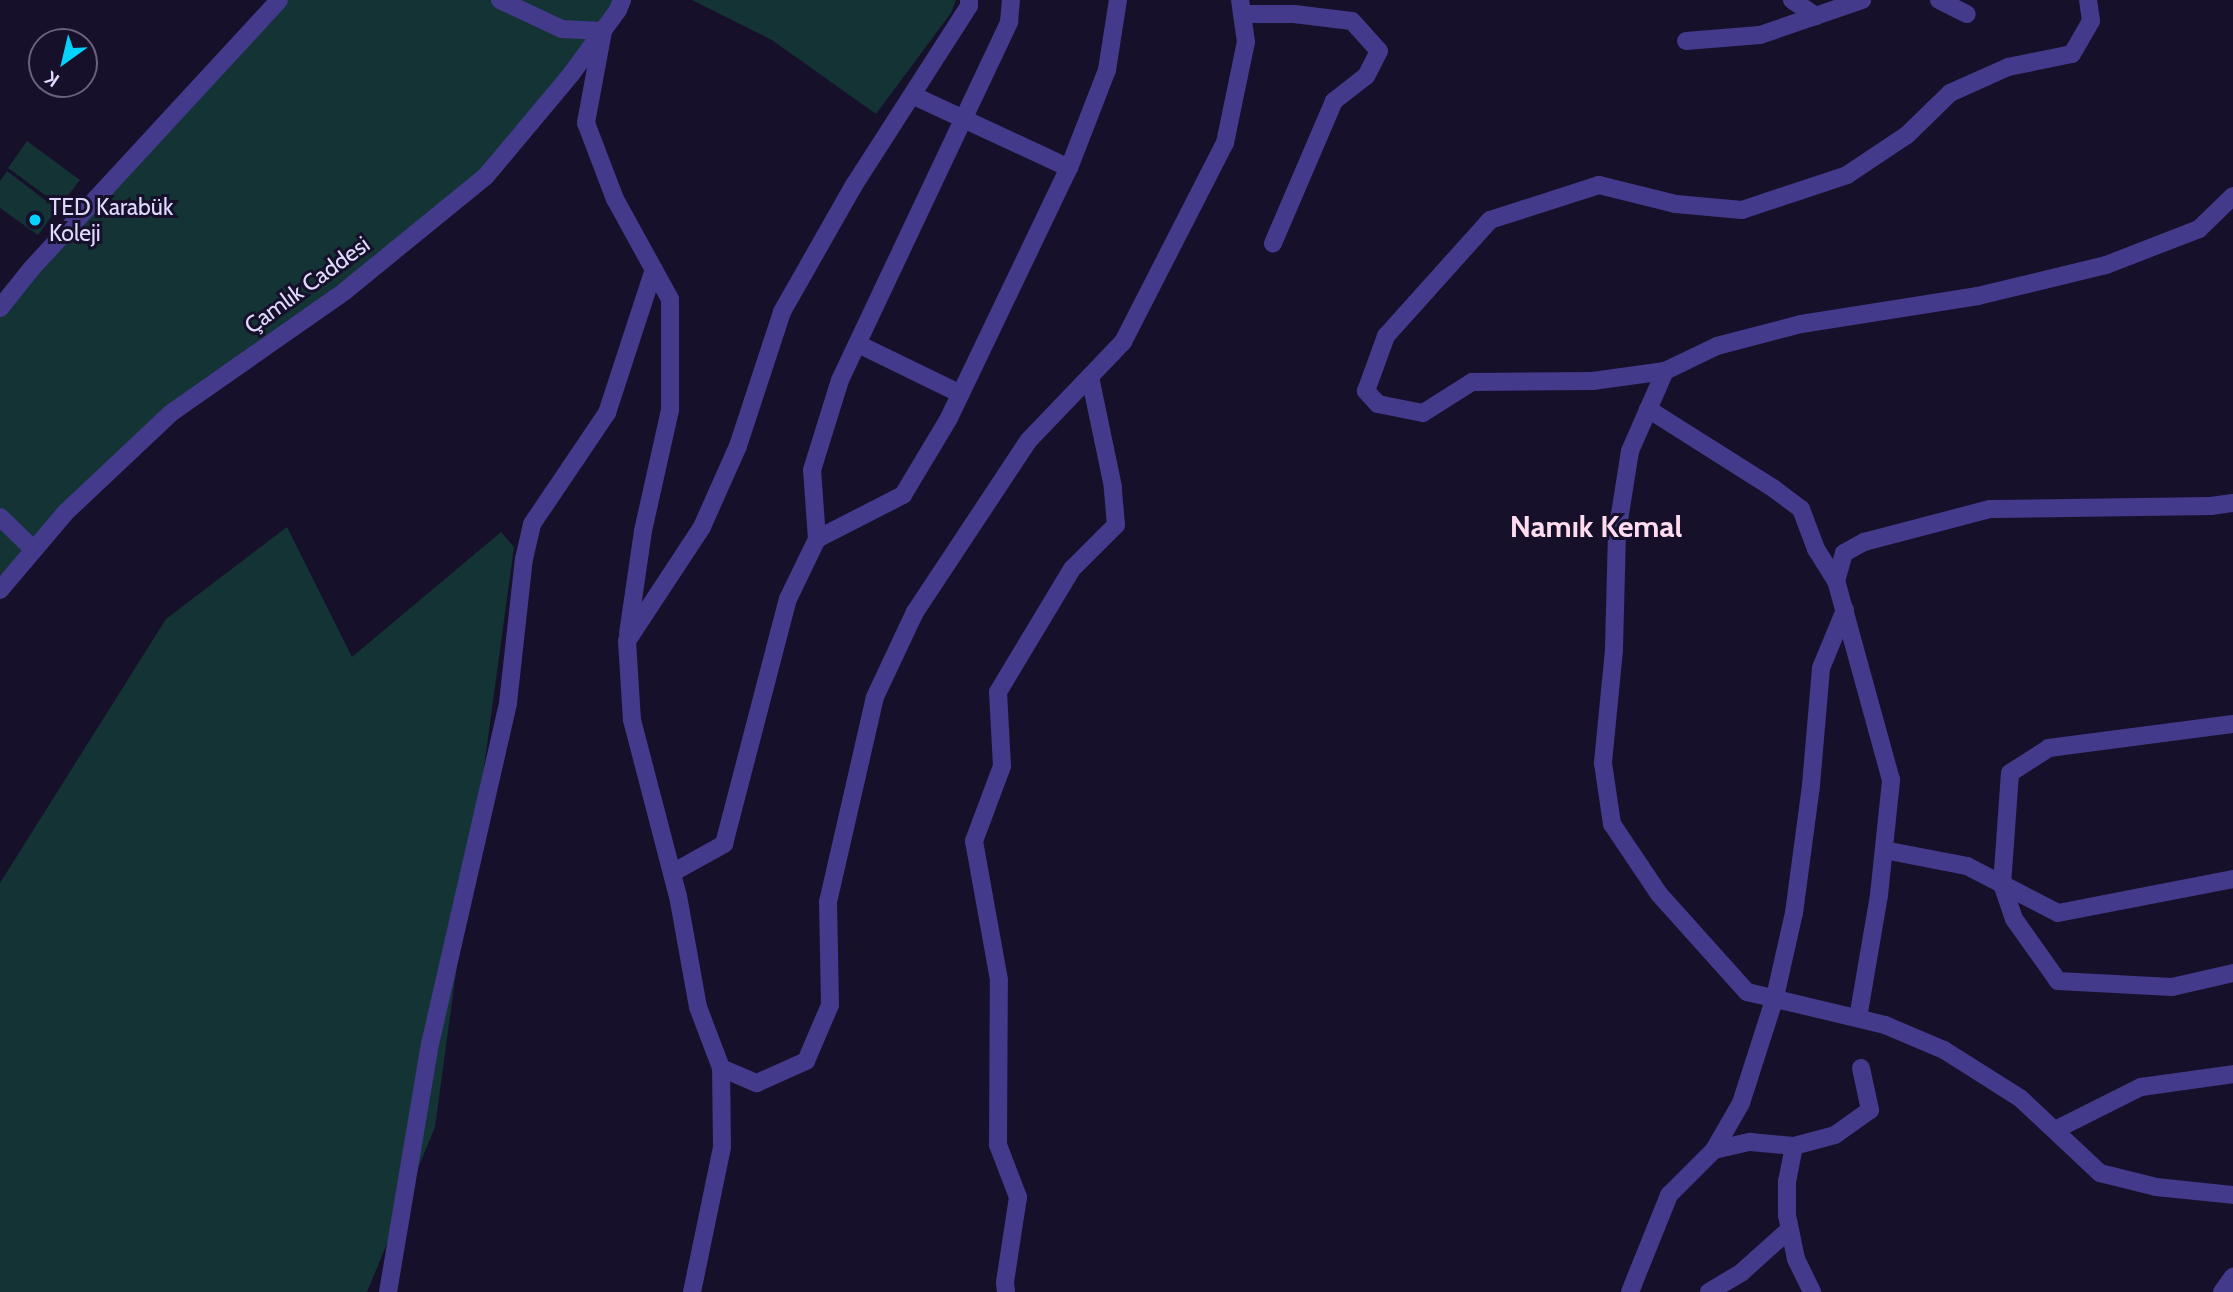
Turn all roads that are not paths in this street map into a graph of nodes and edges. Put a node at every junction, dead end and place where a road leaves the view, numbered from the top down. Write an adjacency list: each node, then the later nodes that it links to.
1 (279, 0): 22 (street)
2 (500, 0): 14 (street)
3 (622, 0): 14 (street, Çamlık Caddesi)
4 (969, 0): 16 (street)
5 (1010, 0): 17 (street)
6 (1118, 0): 18 (street)
7 (1792, 0): 13 (street)
8 (1862, 0): 13 (street)
9 (1939, 0): 12 (street)
10 (2088, 0): 24 (street)
11 (1241, 7): 20 (street); 25 (street)
12 (1967, 13)
13 (1816, 16): 15 (street)
14 (603, 30): 21 (street); 31 (street, Çamlık Caddesi)
15 (1686, 41)
16 (912, 95): 17 (street); 35 (street)
17 (966, 117): 18 (street); 23 (street)
18 (1069, 169): 26 (street)
19 (2233, 196): 24 (street)
20 (1273, 243)
21 (653, 269): 35 (street); 53 (street)
22 (0, 308)
23 (858, 344): 26 (street); 30 (street)
24 (1665, 371): 27 (street)
25 (1090, 377): 44 (street); 55 (street)
26 (961, 394): 30 (street)
27 (1648, 409): 32 (street); 42 (street)
28 (2233, 503): 32 (street)
29 (0, 517): 31 (street)
30 (817, 539): 38 (street)
31 (33, 549): 33 (street, Çamlık Caddesi)
32 (1836, 581): 34 (street)
33 (0, 590)
34 (1845, 610): 37 (street); 42 (street)
35 (627, 641): 38 (street)
36 (2233, 724): 40 (street)
37 (1884, 850): 40 (street); 43 (street)
38 (672, 873): 44 (street)
39 (2233, 879): 40 (street)
40 (2002, 884): 41 (street)
41 (2233, 973)
42 (1775, 997): 43 (street); 49 (street)
43 (1858, 1018): 47 (street)
44 (721, 1068): 54 (street)
45 (1861, 1068): 48 (street)
46 (2233, 1074): 47 (street)
47 (2055, 1130): 50 (street)
48 (1794, 1146): 49 (street); 51 (street)
49 (1714, 1150): 56 (street)
50 (2233, 1195)
51 (1790, 1229): 57 (street); 58 (street)
52 (2233, 1277): 59 (street)
53 (388, 1292)
54 (692, 1292)
55 (1006, 1292)
56 (1630, 1292)
57 (1709, 1292)
58 (1812, 1292)
59 (2221, 1292)

